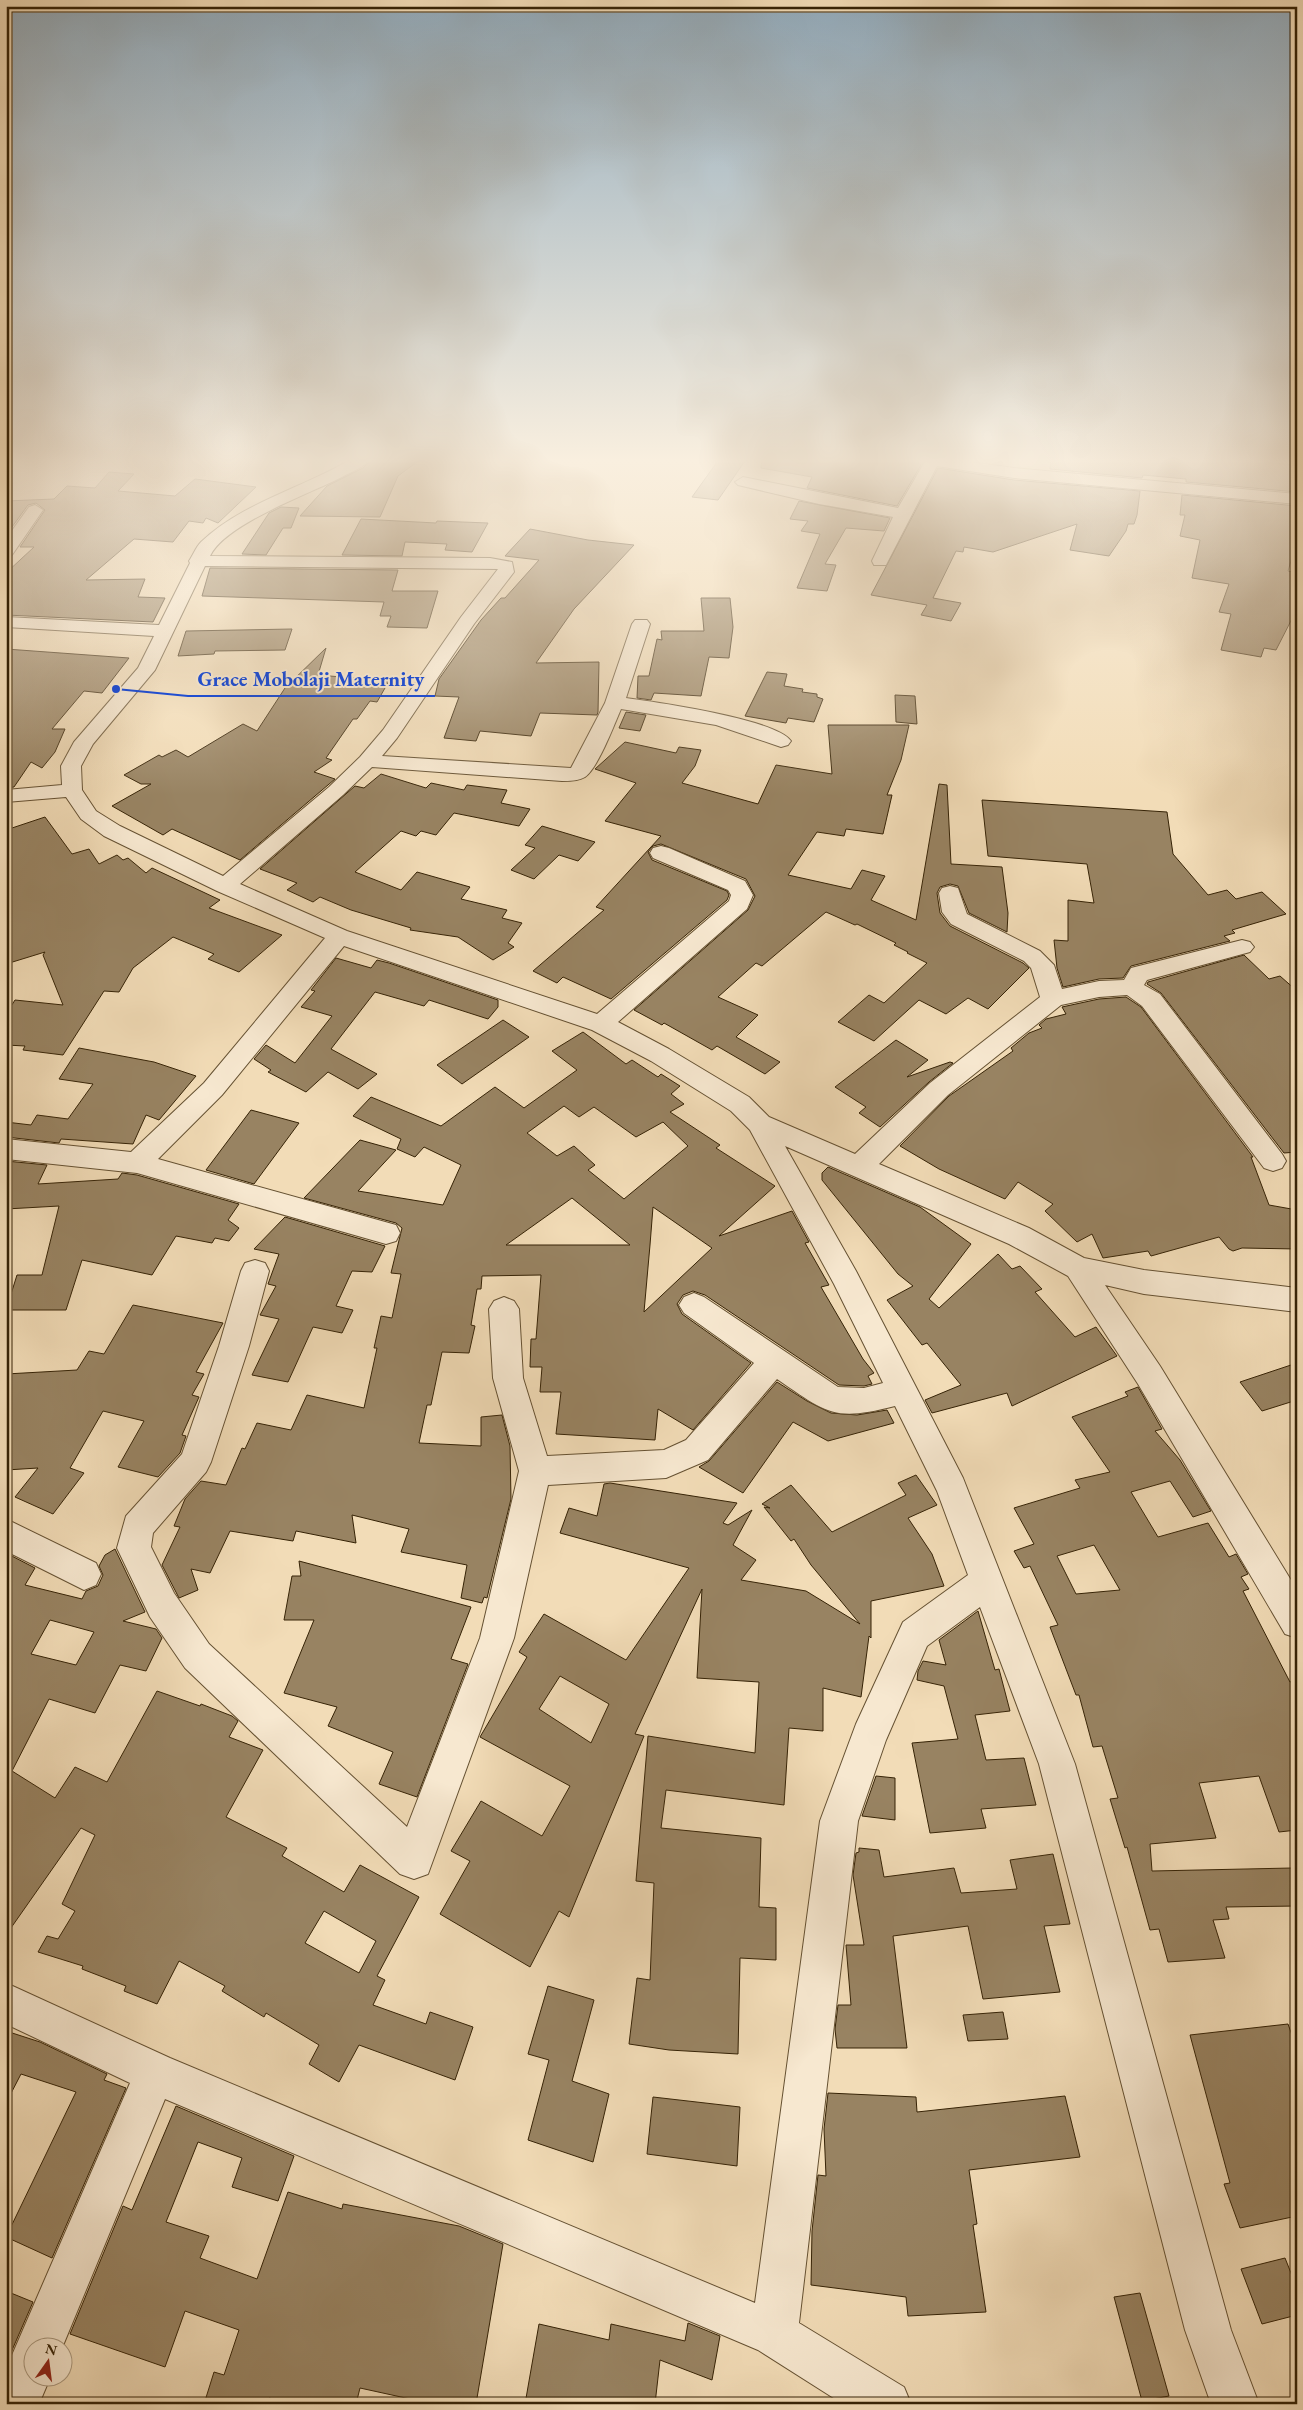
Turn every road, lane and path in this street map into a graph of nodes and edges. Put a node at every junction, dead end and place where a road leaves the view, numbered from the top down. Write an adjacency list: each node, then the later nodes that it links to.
1 (193, 570): 5 (street)
2 (506, 570): 8 (street)
3 (6, 622): 5 (street)
4 (641, 624): 6 (street)
5 (164, 631): 9 (street)
6 (615, 703): 7 (street); 8 (street)
7 (781, 741)
8 (367, 761): 12 (street)
9 (72, 790): 10 (street); 12 (street)
10 (6, 796)
11 (661, 853): 18 (street)
12 (224, 886): 14 (street)
13 (950, 893): 17 (street)
14 (339, 936): 18 (street); 22 (street)
15 (1242, 947): 16 (street)
16 (1131, 988): 17 (street); 21 (street)
17 (1053, 999): 23 (street)
18 (601, 1024): 19 (street)
19 (760, 1124): 23 (street); 31 (street)
20 (6, 1149): 22 (street)
21 (1273, 1161)
22 (137, 1163): 24 (street)
23 (859, 1167): 25 (street)
24 (386, 1234)
25 (1078, 1268): 27 (street); 36 (street)
26 (255, 1271): 32 (street)
27 (1297, 1300)
28 (694, 1305): 30 (street)
29 (504, 1309): 32 (street)
30 (774, 1362): 31 (street); 32 (street)
31 (903, 1391): 35 (street)
32 (535, 1471)
33 (6, 1534): 34 (street)
34 (84, 1574)
35 (987, 1582): 39 (street); 44 (street)
36 (1297, 1622)
37 (6, 2003): 38 (street)
38 (155, 2073): 39 (street); 40 (street)
39 (774, 2334): 43 (street)
40 (43, 2338)
41 (22, 2388): 42 (street)
42 (16, 2404)
43 (887, 2404)
44 (1236, 2404)

